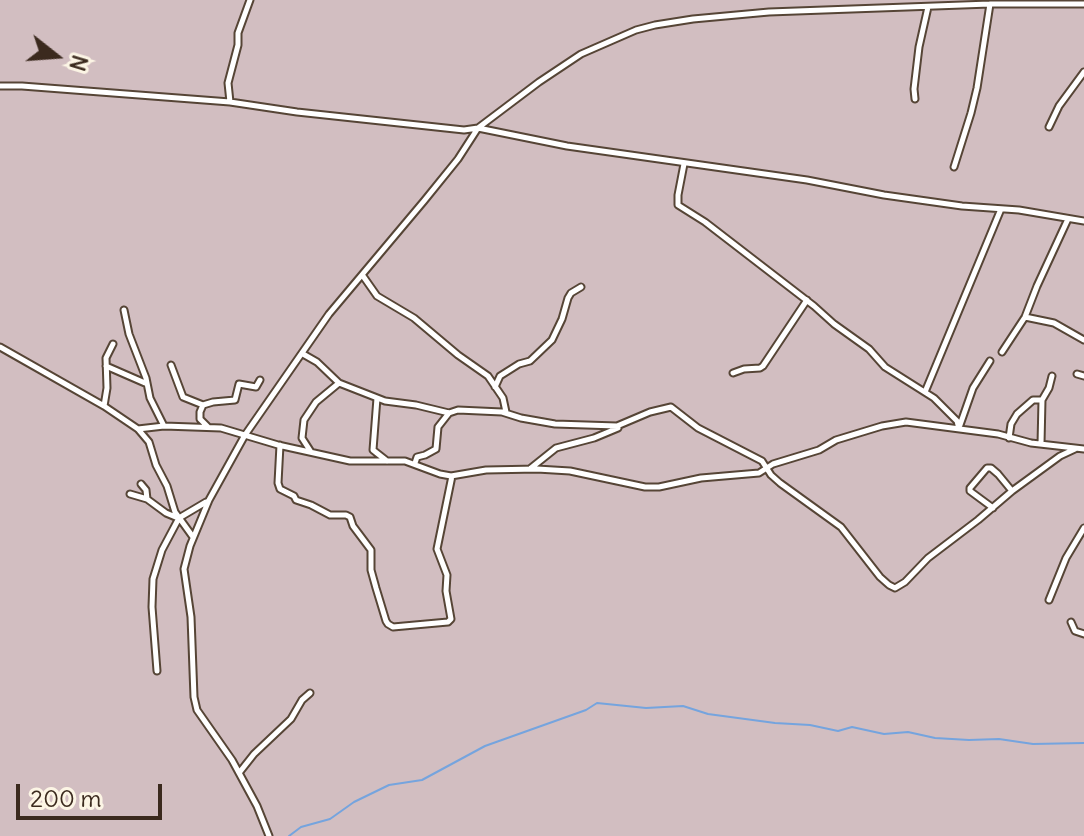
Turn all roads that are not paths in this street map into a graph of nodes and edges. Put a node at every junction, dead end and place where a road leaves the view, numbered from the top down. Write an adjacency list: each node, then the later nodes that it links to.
1 (250, 0): 8 (street)
2 (990, 4): 3 (street); 4 (street); 12 (street)
3 (1084, 4)
4 (928, 7): 7 (street); 10 (street)
5 (1084, 72): 9 (street)
6 (0, 86): 8 (street)
7 (915, 99)
8 (230, 102): 10 (street)
9 (1049, 127)
10 (478, 128): 11 (street); 16 (street)
11 (684, 164): 13 (street); 18 (street)
12 (954, 167)
13 (1001, 209): 14 (street); 37 (street)
14 (1068, 219): 15 (street); 20 (street)
15 (1084, 221)
16 (363, 276): 25 (street); 36 (street)
17 (581, 287): 36 (street)
18 (807, 300): 29 (street); 37 (street)
19 (124, 310): 35 (street)
20 (1025, 317): 21 (street); 24 (street)
21 (1084, 340)
22 (113, 344): 28 (street)
23 (0, 347): 41 (street)
24 (1002, 352)
25 (303, 354): 34 (street); 49 (street)
26 (990, 361): 47 (street)
27 (171, 365): 40 (street)
28 (106, 366): 35 (street); 41 (street)
29 (733, 373)
30 (1077, 374): 32 (street)
31 (1052, 376): 39 (street)
32 (1084, 376)
33 (260, 380): 40 (street)
34 (339, 383): 38 (street); 56 (street)
35 (147, 384): 45 (street)
36 (495, 387): 43 (street)
37 (925, 392): 47 (street)
38 (377, 398): 42 (street); 57 (street)
39 (1042, 400): 50 (street); 52 (street)
40 (203, 405): 46 (street)
41 (104, 406): 48 (street)
42 (449, 413): 43 (street); 58 (street)
43 (506, 413): 44 (street)
44 (622, 425): 59 (street); 60 (street)
45 (161, 427): 46 (street); 48 (street); 51 (street)
46 (209, 427): 49 (street)
47 (959, 428): 50 (street); 60 (street)
48 (138, 429): 51 (street)
49 (245, 435): 53 (street); 66 (street)
50 (1009, 438): 52 (street)
51 (149, 442): 68 (street)
52 (1041, 444): 54 (street)
53 (280, 445): 56 (street); 61 (street)
54 (1075, 449): 55 (street); 63 (street)
55 (1084, 449)
56 (311, 453): 57 (street)
57 (387, 461): 58 (street)
58 (415, 463): 61 (street)
59 (530, 468): 60 (street); 61 (street)
60 (767, 468): 67 (street)
61 (452, 476)
62 (141, 484): 65 (street)
63 (1012, 491): 67 (street); 67 (street)
64 (130, 494): 65 (street)
65 (147, 499): 68 (street)
66 (209, 500): 68 (street); 70 (street)
67 (993, 508)
68 (179, 518): 70 (street); 74 (street)
69 (1084, 528): 71 (street)
70 (193, 538): 76 (street)
71 (1049, 600)
72 (1071, 622): 73 (street)
73 (1084, 634)
74 (157, 671)
75 (310, 693): 76 (street)
76 (239, 773): 77 (street)
77 (269, 836)

